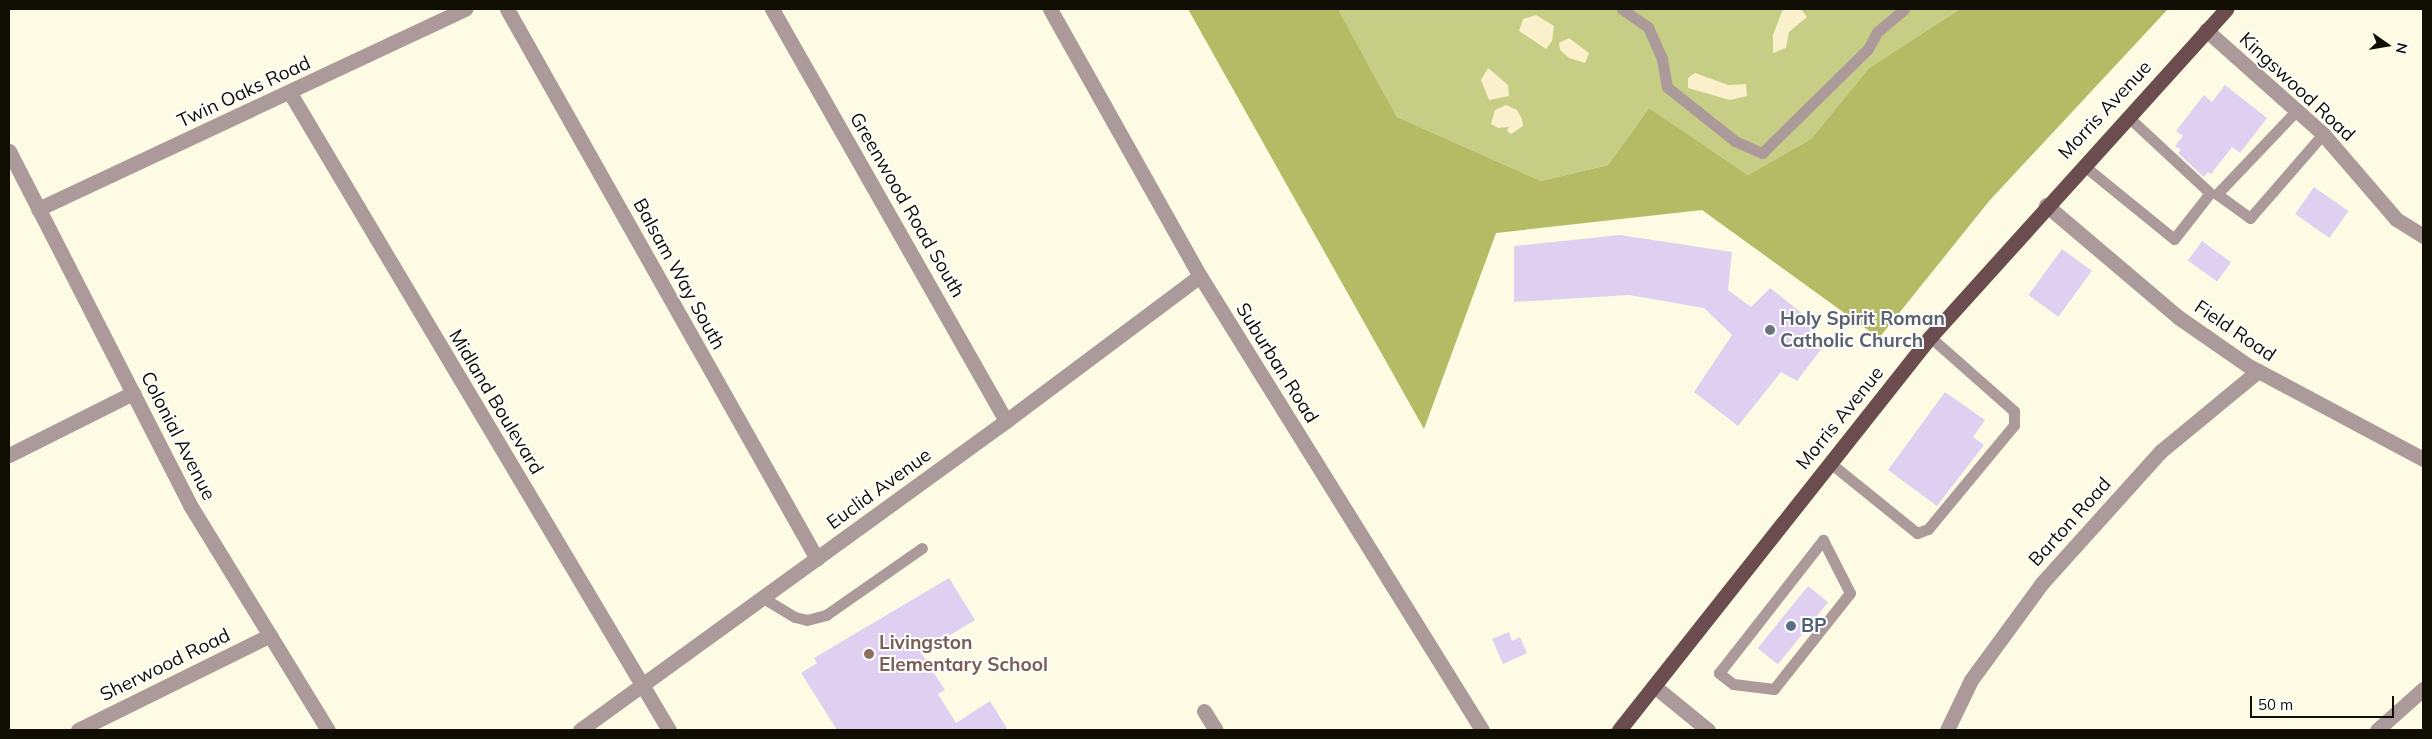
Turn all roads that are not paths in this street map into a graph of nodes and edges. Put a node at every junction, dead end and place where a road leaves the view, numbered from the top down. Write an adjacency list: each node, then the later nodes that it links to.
1 (465, 9): 9 (street, Twin Oaks Road)
2 (507, 9): 28 (street, Balsam Way South)
3 (772, 9): 23 (street, Greenwood Road South)
4 (1050, 9): 19 (street, Suburban Road)
5 (1622, 9): 6 (lane)
6 (1904, 9)
7 (2226, 9): 8 (main road, Morris Avenue)
8 (2206, 30): 10 (street, Kingswood Road); 11 (main road, Morris Avenue)
9 (290, 93): 17 (street, Twin Oaks Road); 32 (street, Midland Boulevard)
10 (2297, 110): 12 (street, Kingswood Road); 15 (lane)
11 (2127, 116): 14 (main road, Morris Avenue); 15 (lane)
12 (2323, 134): 15 (lane); 18 (street, Kingswood Road)
13 (9, 151): 17 (street, Colonial Avenue)
14 (2083, 165): 15 (lane); 16 (main road, Morris Avenue)
15 (2214, 193)
16 (2046, 205): 20 (main road, Morris Avenue); 21 (street, Field Road)
17 (38, 209): 22 (street, Colonial Avenue)
18 (2423, 236)
19 (1200, 276): 23 (street, Euclid Avenue); 41 (street, Suburban Road)
20 (1930, 337): 26 (main road, Morris Avenue); 26 (lane)
21 (2258, 371): 25 (street, Field Road); 44 (street, Barton Road)
22 (133, 393): 24 (street); 30 (street, Colonial Avenue)
23 (1006, 421): 28 (street, Euclid Avenue)
24 (9, 455)
25 (2423, 459)
26 (1828, 462): 33 (main road, Morris Avenue)
27 (922, 548): 29 (lane)
28 (816, 559): 29 (street, Euclid Avenue)
29 (763, 598): 32 (street, Euclid Avenue)
30 (270, 635): 36 (street, Sherwood Road); 37 (street, Colonial Avenue)
31 (1719, 673): 31 (lane)
32 (641, 686): 38 (street, Euclid Avenue); 39 (street, Midland Boulevard)
33 (1654, 686): 42 (main road, Morris Avenue); 43 (street)
34 (2423, 689): 45 (street)
35 (1204, 711): 40 (street)
36 (78, 730)
37 (328, 730)
38 (580, 730)
39 (669, 730)
40 (1216, 730)
41 (1482, 730)
42 (1619, 730)
43 (1708, 730)
44 (1947, 730)
45 (2377, 730)

